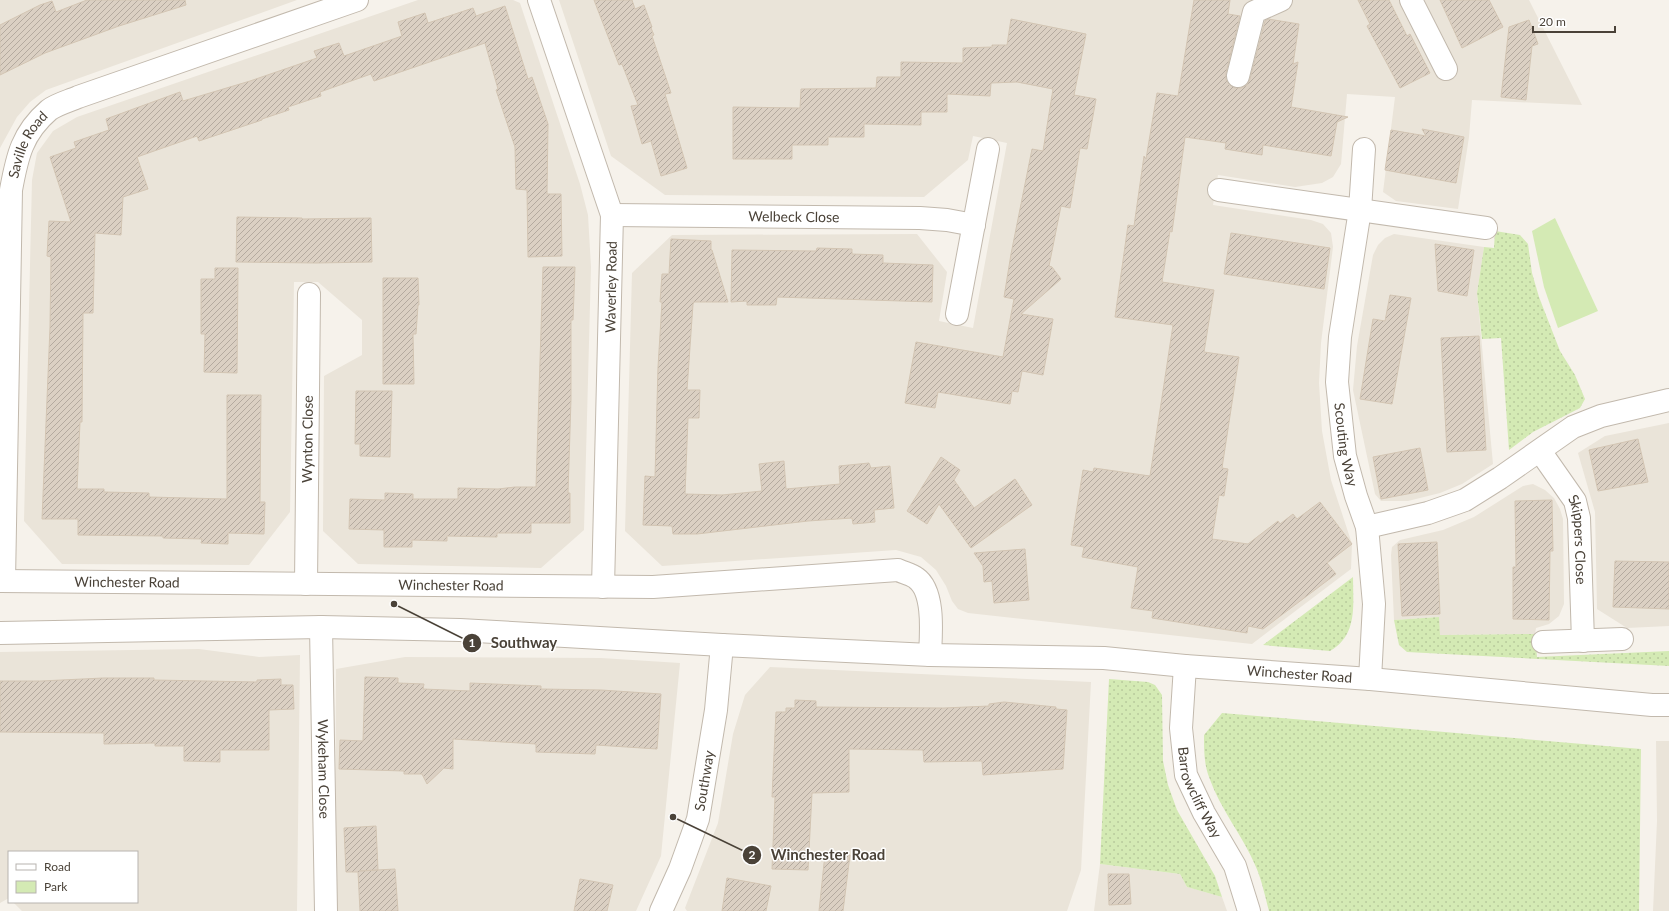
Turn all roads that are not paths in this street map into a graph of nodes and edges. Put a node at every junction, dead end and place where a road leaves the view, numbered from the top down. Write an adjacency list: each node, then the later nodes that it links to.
1 (357, 0): 15 (street, Saville Road)
2 (539, 0): 11 (street, Waverley Road)
3 (1281, 0): 6 (street)
4 (1411, 0): 5 (street)
5 (1446, 69)
6 (1238, 76)
7 (988, 149): 12 (street)
8 (1364, 149): 10 (street, Scouting Way)
9 (1219, 190): 10 (street)
10 (1360, 210): 13 (street); 19 (street, Scouting Way)
11 (612, 215): 12 (street, Welbeck Close); 22 (street, Waverley Road)
12 (974, 225): 16 (street)
13 (1486, 228)
14 (309, 294): 21 (street, Wynton Close)
15 (4, 300): 20 (street, Saville Road)
16 (958, 314)
17 (1669, 400): 18 (street)
18 (1540, 450): 19 (street); 26 (street, Skippers Close)
19 (1367, 527): 31 (street, Scouting Way)
20 (2, 581): 21 (street, Winchester Road)
21 (306, 584): 22 (street, Winchester Road)
22 (603, 587): 29 (street, Winchester Road)
23 (321, 627): 24 (street, Winchester Road); 28 (street, Winchester Road); 33 (street, Wykeham Close)
24 (0, 633)
25 (1622, 639): 26 (street)
26 (1583, 640): 27 (street)
27 (1543, 642)
28 (722, 645): 29 (street, Winchester Road); 34 (street, Southway)
29 (930, 655): 30 (street, Winchester Road)
30 (1185, 666): 31 (street, Winchester Road); 35 (street, Barrowcliff Way)
31 (1370, 679): 32 (street, Winchester Road)
32 (1669, 705)
33 (326, 911)
34 (661, 911)
35 (1249, 911)

